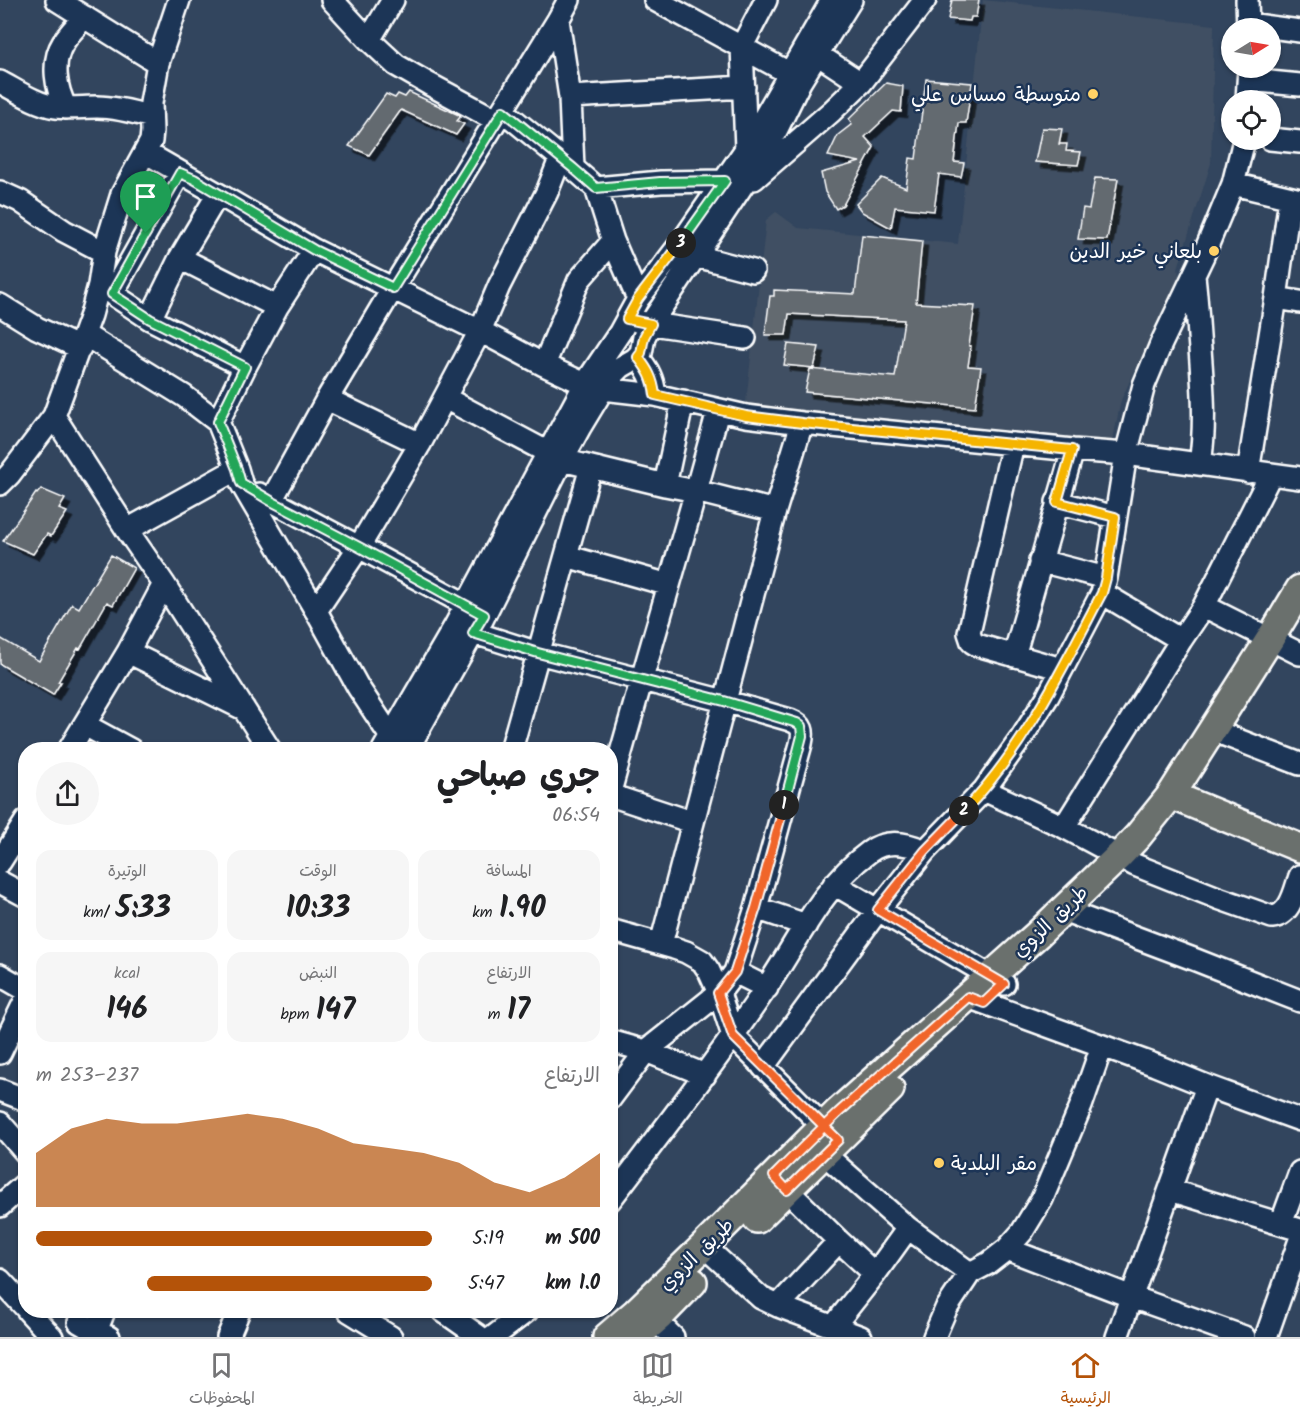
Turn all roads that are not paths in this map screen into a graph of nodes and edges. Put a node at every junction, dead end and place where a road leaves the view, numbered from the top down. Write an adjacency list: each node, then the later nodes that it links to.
1 (57, 0): 12 (street)
2 (178, 0): 20 (street)
3 (332, 0): 17 (street)
4 (393, 0): 17 (street)
5 (568, 0): 14 (street)
6 (655, 0): 18 (street)
7 (766, 0): 18 (street)
8 (832, 0): 19 (street)
9 (851, 0): 19 (street)
10 (925, 0): 24 (street)
11 (1247, 0): 13 (street)
12 (85, 17): 20 (street); 28 (street)
13 (1248, 18)
14 (558, 20): 27 (street); 29 (street)
15 (1281, 29): 16 (street)
16 (1300, 31)
17 (369, 40): 29 (street)
18 (742, 46): 21 (street); 26 (street)
19 (812, 49): 21 (street); 24 (street)
20 (158, 63): 30 (street)
21 (795, 77): 33 (street); 40 (street)
22 (0, 82): 28 (street)
23 (1248, 82): 25 (street)
24 (861, 83): 40 (street)
25 (1300, 85)
26 (744, 87): 27 (street); 33 (street)
27 (570, 97): 36 (street)
28 (66, 108): 30 (street)
29 (499, 116): 36 (street); 52 (street)
30 (152, 117): 35 (street)
31 (1281, 140): 32 (street)
32 (1300, 142)
33 (746, 149): 40 (street)
34 (1242, 150): 38 (street)
35 (146, 152): 37 (street); 47 (street)
36 (567, 163): 39 (street); 62 (street)
37 (180, 173): 42 (street); 53 (street)
38 (1233, 184): 43 (street); 51 (street)
39 (596, 188): 40 (street); 44 (street)
40 (730, 188): 48 (street); 55 (street)
41 (0, 192): 47 (street)
42 (218, 194): 46 (street); 49 (street)
43 (1295, 199): 45 (street)
44 (614, 241): 55 (street); 66 (street)
45 (1291, 247): 54 (street)
46 (314, 250): 52 (street); 58 (street)
47 (104, 252): 53 (street)
48 (696, 256): 50 (street); 61 (street)
49 (180, 258): 58 (street); 59 (street)
50 (753, 271)
51 (1194, 275): 80 (street); 82 (street)
52 (393, 288): 62 (street); 71 (street)
53 (106, 290): 59 (street); 64 (street)
54 (1276, 298): 56 (street); 84 (street)
55 (638, 299): 60 (street)
56 (1300, 302)
57 (0, 305): 64 (street)
58 (277, 308): 67 (street)
59 (150, 319): 67 (street)
60 (627, 319): 61 (street); 68 (street)
61 (651, 324): 63 (street); 65 (street)
62 (480, 332): 66 (street); 70 (street)
63 (745, 338)
64 (82, 341): 74 (street); 75 (street)
65 (638, 357): 68 (street); 69 (street)
66 (544, 365): 68 (street)
67 (245, 367): 75 (street)
68 (594, 386): 69 (street); 81 (street)
69 (655, 395): 72 (street)
70 (445, 398): 77 (street); 81 (street)
71 (327, 399): 77 (street); 91 (street)
72 (683, 402): 73 (street); 89 (street)
73 (718, 411): 76 (street); 90 (street)
74 (54, 416): 88 (street); 95 (street)
75 (218, 422): 86 (street)
76 (802, 423): 78 (street); 93 (street)
77 (420, 444): 96 (street)
78 (1013, 444): 79 (street); 112 (street)
79 (1072, 450): 80 (street); 92 (street)
80 (1126, 453): 82 (street); 94 (street)
81 (555, 456): 83 (street); 104 (street)
82 (1200, 464): 84 (street)
83 (591, 467): 89 (street); 97 (street)
84 (1248, 472): 85 (street)
85 (1271, 474): 87 (street); 103 (street)
86 (239, 476): 91 (street); 95 (street); 105 (street)
87 (1300, 478)
88 (0, 484)
89 (665, 485): 90 (street)
90 (696, 491): 93 (street); 100 (street)
91 (271, 501): 96 (street)
92 (1057, 502): 94 (street); 98 (street)
93 (775, 511): 115 (street)
94 (1115, 517): 101 (street)
95 (127, 530): 99 (street)
96 (359, 547): 104 (street); 105 (street)
97 (566, 556): 100 (street); 110 (street)
98 (1041, 561): 101 (street); 112 (street)
99 (164, 584): 109 (street); 116 (street)
100 (669, 585): 114 (street)
101 (1104, 585): 108 (street); 113 (street)
102 (1300, 589): 107 (main road, طريق الزوي)
103 (1204, 606): 107 (street); 108 (street)
104 (475, 610): 106 (street)
105 (316, 611): 122 (street)
106 (464, 629): 110 (street); 123 (street); 124 (street)
107 (1270, 639): 111 (street); 118 (main road, طريق الزوي)
108 (1180, 640): 132 (street)
109 (128, 652): 116 (street); 117 (street)
110 (538, 653): 114 (street); 125 (street)
111 (1300, 654)
112 (1014, 656): 113 (street)
113 (1062, 669): 128 (street)
114 (640, 680): 115 (street); 126 (street)
115 (724, 701): 131 (street); 142 (street)
116 (245, 709): 121 (street)
117 (85, 725): 119 (street); 120 (street)
118 (1212, 729): 127 (street); 129 (main road, طريق الزوي)
119 (74, 742)
120 (116, 742)
121 (262, 742)
122 (386, 742)
123 (388, 742)
124 (411, 742)
125 (513, 742)
126 (618, 764)
127 (1300, 764)
128 (984, 790): 132 (street); 135 (street)
129 (1171, 795): 134 (main road); 136 (main road, طريق الزوي)
130 (618, 797): 131 (street)
131 (693, 822): 147 (street)
132 (1064, 827): 136 (street)
133 (18, 834): 137 (street)
134 (1300, 848)
135 (925, 851): 140 (street); 143 (street)
136 (1127, 860): 138 (street); 144 (main road, طريق الزوي)
137 (0, 862)
138 (1300, 876)
139 (0, 882): 141 (street)
140 (834, 884): 143 (street); 145 (street)
141 (18, 892)
142 (756, 908): 145 (street); 148 (street)
143 (878, 910): 150 (street); 162 (street)
144 (1070, 913): 150 (main road, طريق الزوي); 155 (street)
145 (806, 925): 152 (street)
146 (618, 932): 147 (street)
147 (661, 944): 153 (street)
148 (735, 972): 152 (street); 153 (street)
149 (0, 975): 151 (street)
150 (997, 980): 154 (main road, طريق الزوي)
151 (18, 985)
152 (767, 988): 157 (street)
153 (718, 993): 157 (street); 160 (street)
154 (976, 1000): 159 (street); 170 (main road, طريق الزوي)
155 (1300, 1000)
156 (18, 1016): 161 (street)
157 (733, 1036): 162 (street); 163 (street)
158 (618, 1043): 160 (street)
159 (1102, 1046): 164 (street); 182 (street)
160 (646, 1051): 163 (street); 165 (street)
161 (0, 1053)
162 (763, 1067): 170 (street)
163 (705, 1075): 174 (street)
164 (1207, 1086): 168 (street); 176 (street)
165 (618, 1088)
166 (0, 1090): 167 (street)
167 (18, 1097)
168 (1300, 1120)
169 (0, 1123): 171 (street)
170 (824, 1140): 173 (main road, طريق الزوي); 179 (street)
171 (18, 1144)
172 (1300, 1172): 178 (street)
173 (780, 1183): 181 (street); 183 (main road, طريق الزوي)
174 (618, 1186)
175 (18, 1190): 177 (street)
176 (1170, 1190): 178 (street); 187 (street)
177 (0, 1206)
178 (1291, 1227)
179 (908, 1228): 184 (street); 185 (street)
180 (1300, 1240): 207 (street)
181 (839, 1241): 185 (street); 189 (street)
182 (1007, 1249): 184 (street); 187 (street)
183 (710, 1252): 189 (street); 195 (main road, طريق الزوي)
184 (970, 1273): 205 (street)
185 (875, 1274): 196 (street)
186 (0, 1280): 188 (street)
187 (1132, 1297): 197 (street); 206 (street)
188 (18, 1299)
189 (778, 1306): 196 (street)
190 (35, 1318): 198 (street)
191 (236, 1318): 199 (street)
192 (360, 1318): 200 (street)
193 (453, 1318): 201 (street)
194 (518, 1318): 202 (street)
195 (651, 1325): 203 (main road, طريق الزوي)
196 (833, 1327): 204 (street)
197 (1239, 1336)
198 (52, 1337)
199 (228, 1337)
200 (390, 1337)
201 (480, 1337)
202 (493, 1337)
203 (607, 1337)
204 (859, 1337)
205 (934, 1337)
206 (1117, 1337)
207 (1266, 1337)

